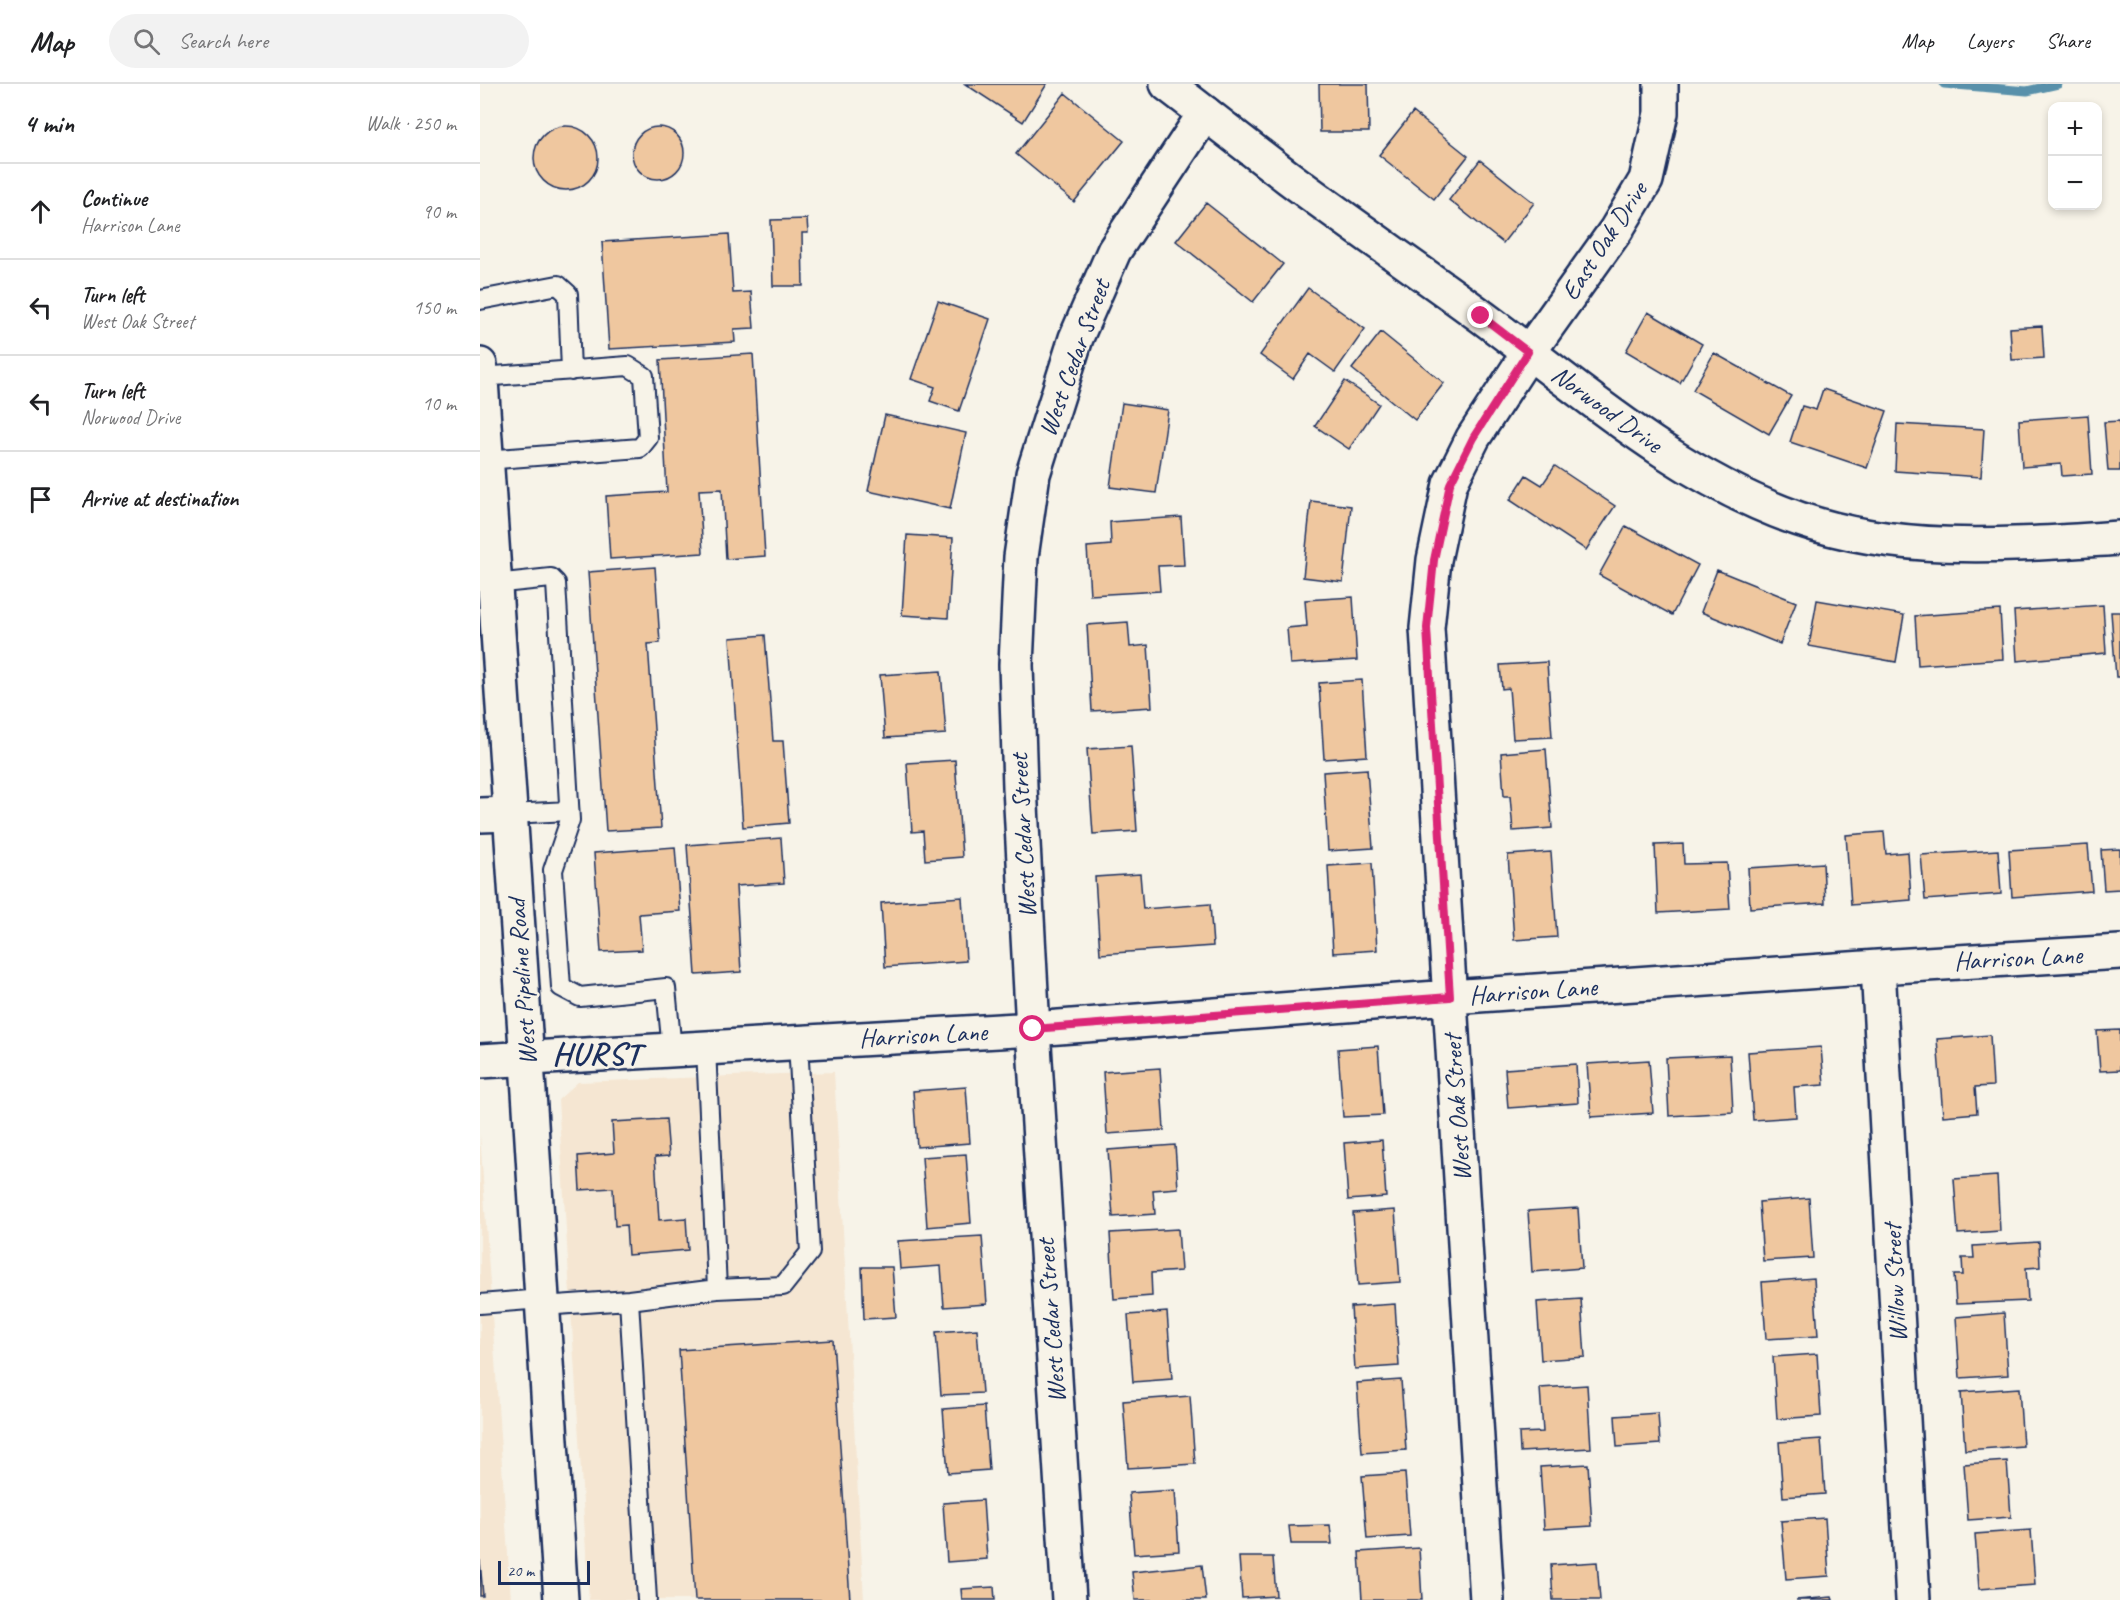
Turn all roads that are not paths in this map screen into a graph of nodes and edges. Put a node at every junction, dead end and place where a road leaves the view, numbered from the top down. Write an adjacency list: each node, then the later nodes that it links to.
1 (1167, 84): 3 (street, Norwood Drive)
2 (1661, 84): 5 (street, East Oak Drive)
3 (1205, 113): 5 (street, Norwood Drive); 18 (street, West Cedar Street)
4 (480, 300): 6 (lane)
5 (1528, 352): 10 (street, Norwood Drive); 17 (street, West Oak Street)
6 (571, 370): 7 (lane); 9 (lane)
7 (480, 371): 8 (street, West Pipeline Road)
8 (481, 410): 9 (street, West Pipeline Road)
9 (486, 460): 11 (street, West Pipeline Road)
10 (2120, 538)
11 (490, 590): 12 (street, West Pipeline Road); 13 (lane)
12 (490, 665): 14 (street, West Pipeline Road)
13 (569, 811): 14 (lane); 21 (lane)
14 (495, 814): 22 (street, West Pipeline Road)
15 (2120, 952): 16 (street, Harrison Lane)
16 (1878, 967): 17 (street, Harrison Lane); 32 (street, Willow Street)
17 (1450, 997): 18 (street, Harrison Lane); 31 (street, West Oak Street)
18 (1033, 1029): 19 (street, Harrison Lane); 30 (street, West Cedar Street)
19 (798, 1043): 20 (street, Harrison Lane); 24 (lane)
20 (706, 1048): 21 (street, Harrison Lane); 24 (lane)
21 (672, 1050): 22 (street, Harrison Lane)
22 (527, 1058): 23 (street, Harrison Lane); 26 (street, West Pipeline Road)
23 (480, 1061)
24 (717, 1289): 25 (lane)
25 (629, 1300): 26 (lane); 29 (lane)
26 (542, 1302): 27 (lane); 28 (street, West Pipeline Road)
27 (480, 1305)
28 (561, 1600)
29 (647, 1600)
30 (1069, 1600)
31 (1487, 1600)
32 (1913, 1600)

